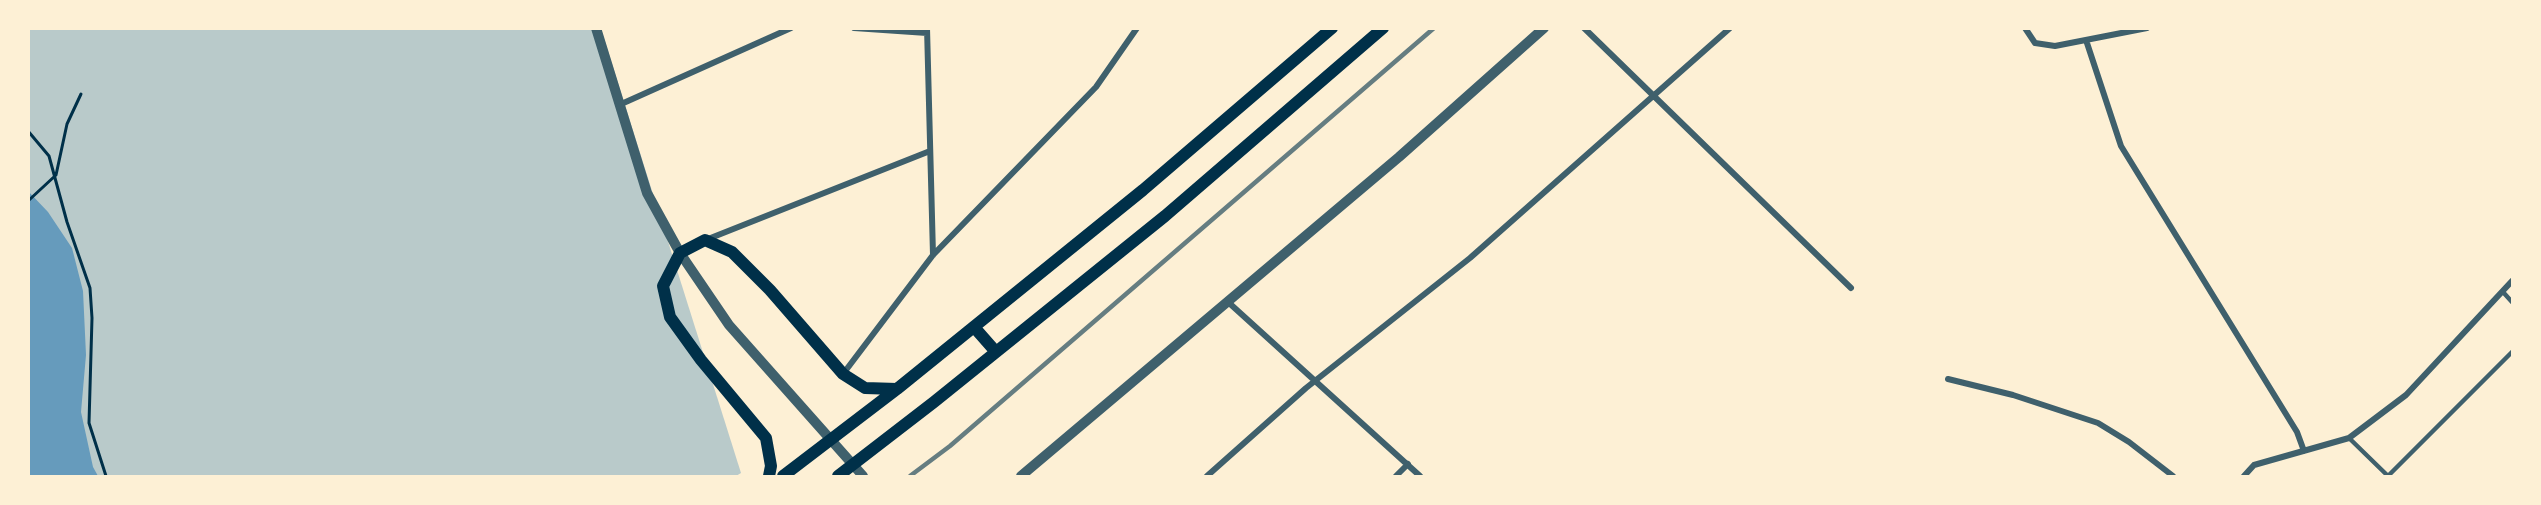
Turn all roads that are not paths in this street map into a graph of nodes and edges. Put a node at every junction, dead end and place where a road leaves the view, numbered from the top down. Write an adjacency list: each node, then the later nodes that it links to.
1 (596, 28): 16 (street)
2 (791, 28): 16 (street)
3 (854, 28): 12 (street)
4 (1137, 28): 20 (street)
5 (1332, 28): 26 (main road)
6 (1383, 28): 27 (main road)
7 (1544, 28): 24 (street)
8 (1584, 28): 15 (street)
9 (1730, 28): 15 (street)
10 (2025, 28): 14 (street)
11 (2147, 28): 13 (street)
12 (927, 31): 17 (street)
13 (2114, 31): 14 (street)
14 (2086, 40): 34 (street)
15 (1653, 96): 22 (street); 31 (street)
16 (619, 105): 19 (street)
17 (930, 151): 18 (street); 20 (street)
18 (705, 240): 19 (main road); 29 (main road)
19 (680, 253): 37 (main road); 40 (street)
20 (933, 255): 29 (street)
21 (2512, 281): 23 (street)
22 (1851, 288)
23 (2502, 292): 25 (lane); 33 (street)
24 (1228, 302): 31 (street); 41 (street)
25 (2512, 302)
26 (974, 327): 27 (main road); 32 (main road)
27 (996, 352): 39 (main road)
28 (2512, 352): 36 (lane)
29 (843, 374): 32 (main road)
30 (1948, 379): 45 (street)
31 (1316, 380): 35 (street); 42 (street)
32 (897, 389): 38 (main road)
33 (2349, 438): 34 (street); 36 (lane)
34 (2304, 451): 46 (street)
35 (1408, 464): 43 (street); 44 (street)
36 (2388, 476)
37 (769, 477)
38 (783, 477)
39 (838, 477)
40 (863, 477)
41 (1022, 477)
42 (1207, 477)
43 (1396, 477)
44 (1420, 477)
45 (2173, 477)
46 (2244, 477)

